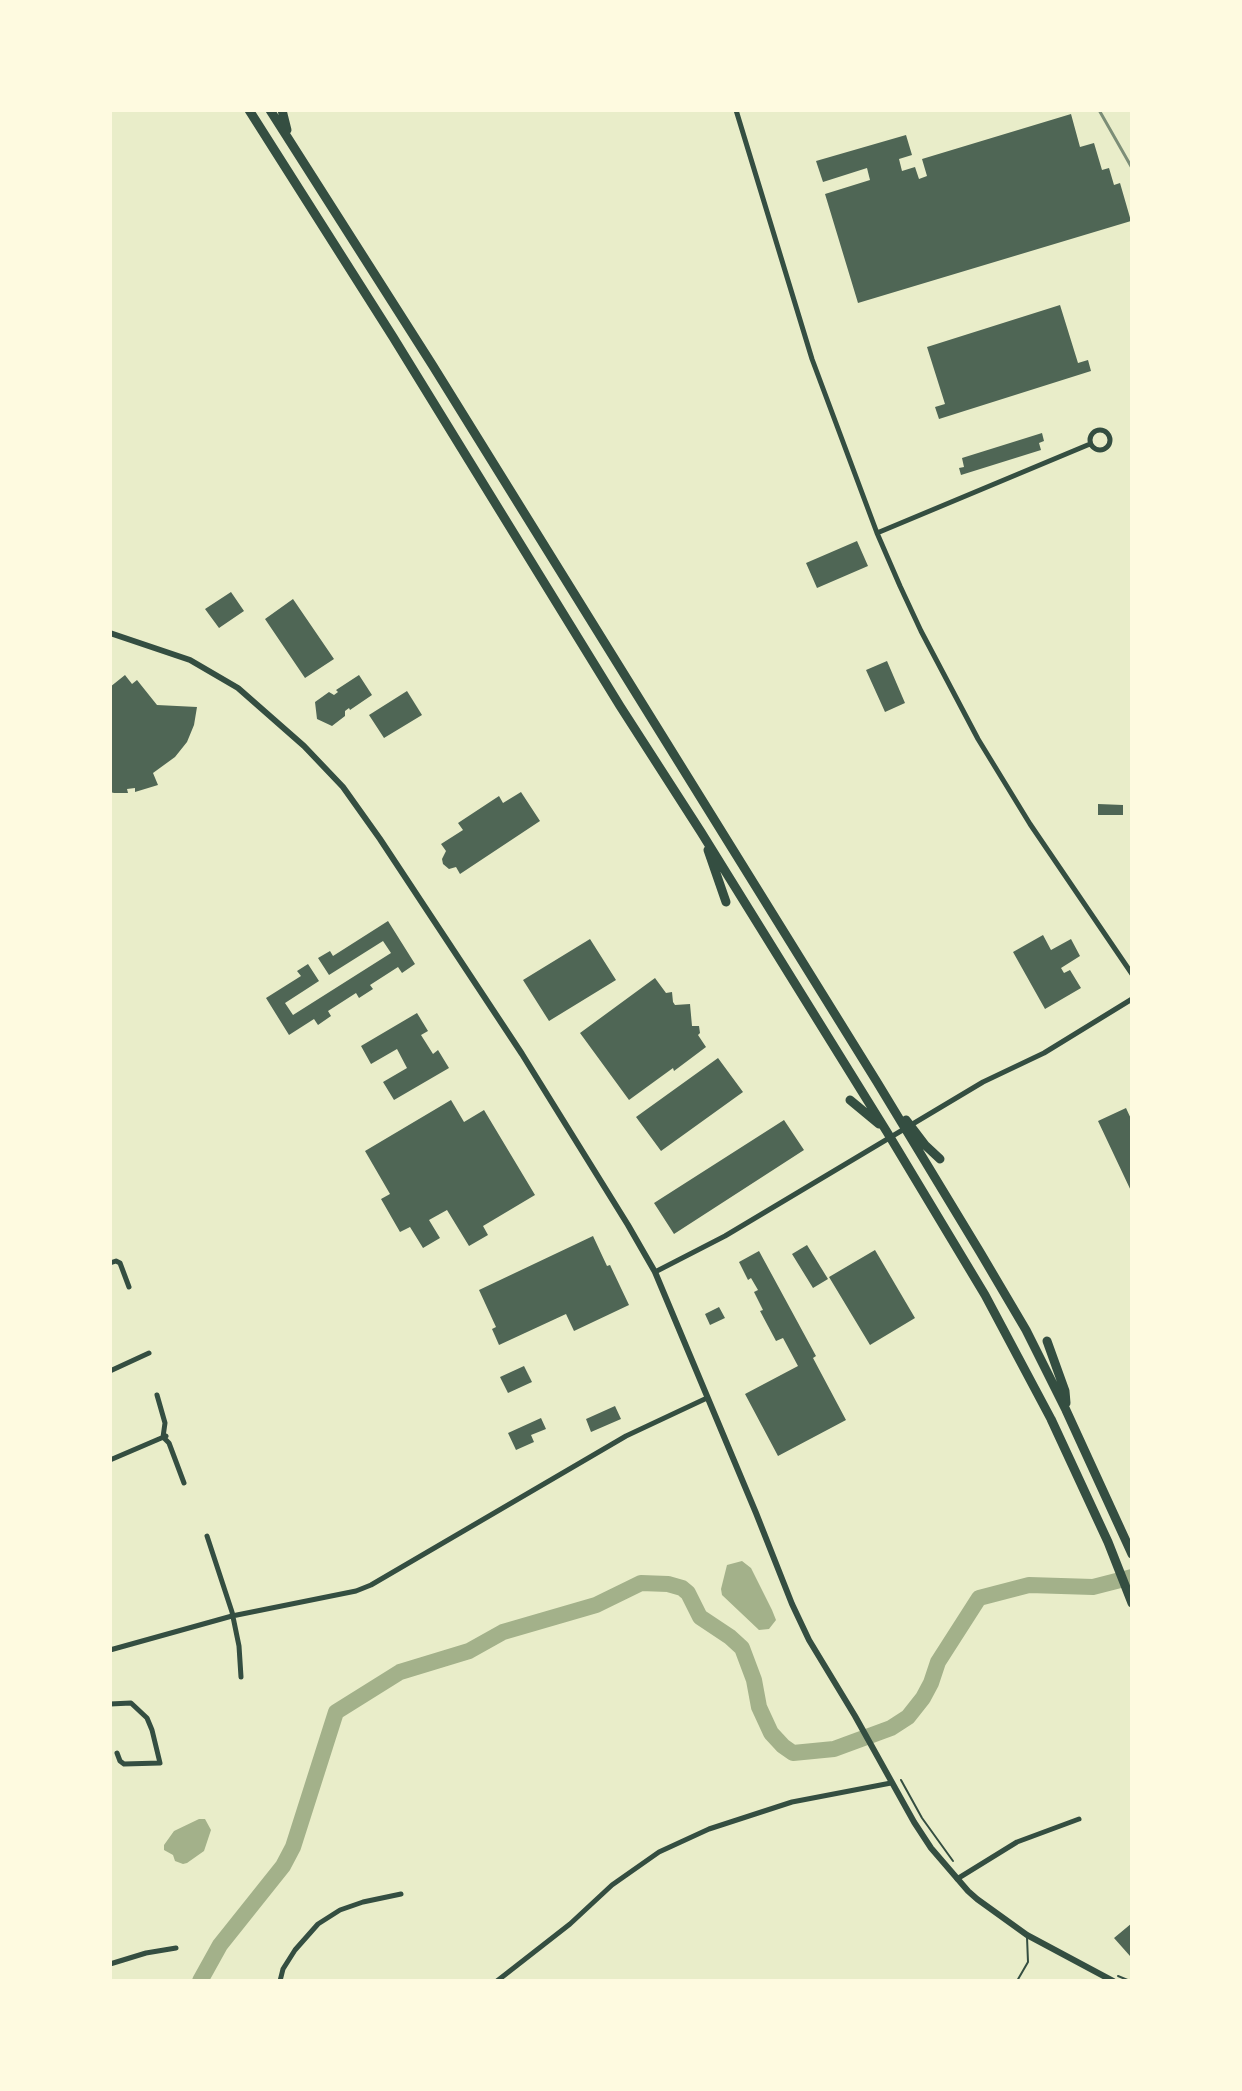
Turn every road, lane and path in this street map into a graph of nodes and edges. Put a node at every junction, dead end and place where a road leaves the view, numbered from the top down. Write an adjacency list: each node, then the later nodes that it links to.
1 (249, 110): 9 (highway)
2 (270, 110): 5 (highway)
3 (282, 110): 5 (highway)
4 (736, 110): 7 (street)
5 (289, 138): 13 (highway)
6 (1090, 444): 6 (street); 7 (street)
7 (877, 533): 11 (street)
8 (110, 633): 18 (street)
9 (701, 832): 10 (highway); 15 (highway)
10 (726, 902)
11 (1132, 974)
12 (1132, 999): 18 (street)
13 (877, 1082): 16 (highway); 25 (highway)
14 (850, 1100): 15 (highway)
15 (887, 1132): 31 (highway)
16 (940, 1159)
17 (110, 1263): 19 (street)
18 (655, 1272): 24 (street)
19 (129, 1287)
20 (1047, 1341): 25 (highway)
21 (149, 1353): 22 (street)
22 (110, 1371)
23 (157, 1395): 26 (street)
24 (709, 1402): 32 (street); 38 (street)
25 (1066, 1410): 30 (highway)
26 (165, 1437): 27 (street); 28 (street)
27 (110, 1460)
28 (184, 1483)
29 (207, 1536): 32 (street)
30 (1132, 1554)
31 (1132, 1603)
32 (232, 1616): 33 (street); 34 (street)
33 (110, 1650)
34 (241, 1677)
35 (110, 1704): 36 (street)
36 (117, 1753)
37 (901, 1780): 40 (path)
38 (891, 1783): 40 (street); 47 (street)
39 (1079, 1819): 40 (street)
40 (960, 1877): 42 (street)
41 (401, 1894): 46 (street)
42 (1027, 1935): 48 (lane); 49 (street)
43 (176, 1948): 44 (street)
44 (110, 1964)
45 (1111, 1972): 50 (path)
46 (280, 1981)
47 (497, 1981)
48 (1017, 1981)
49 (1113, 1981)
50 (1130, 1981)

